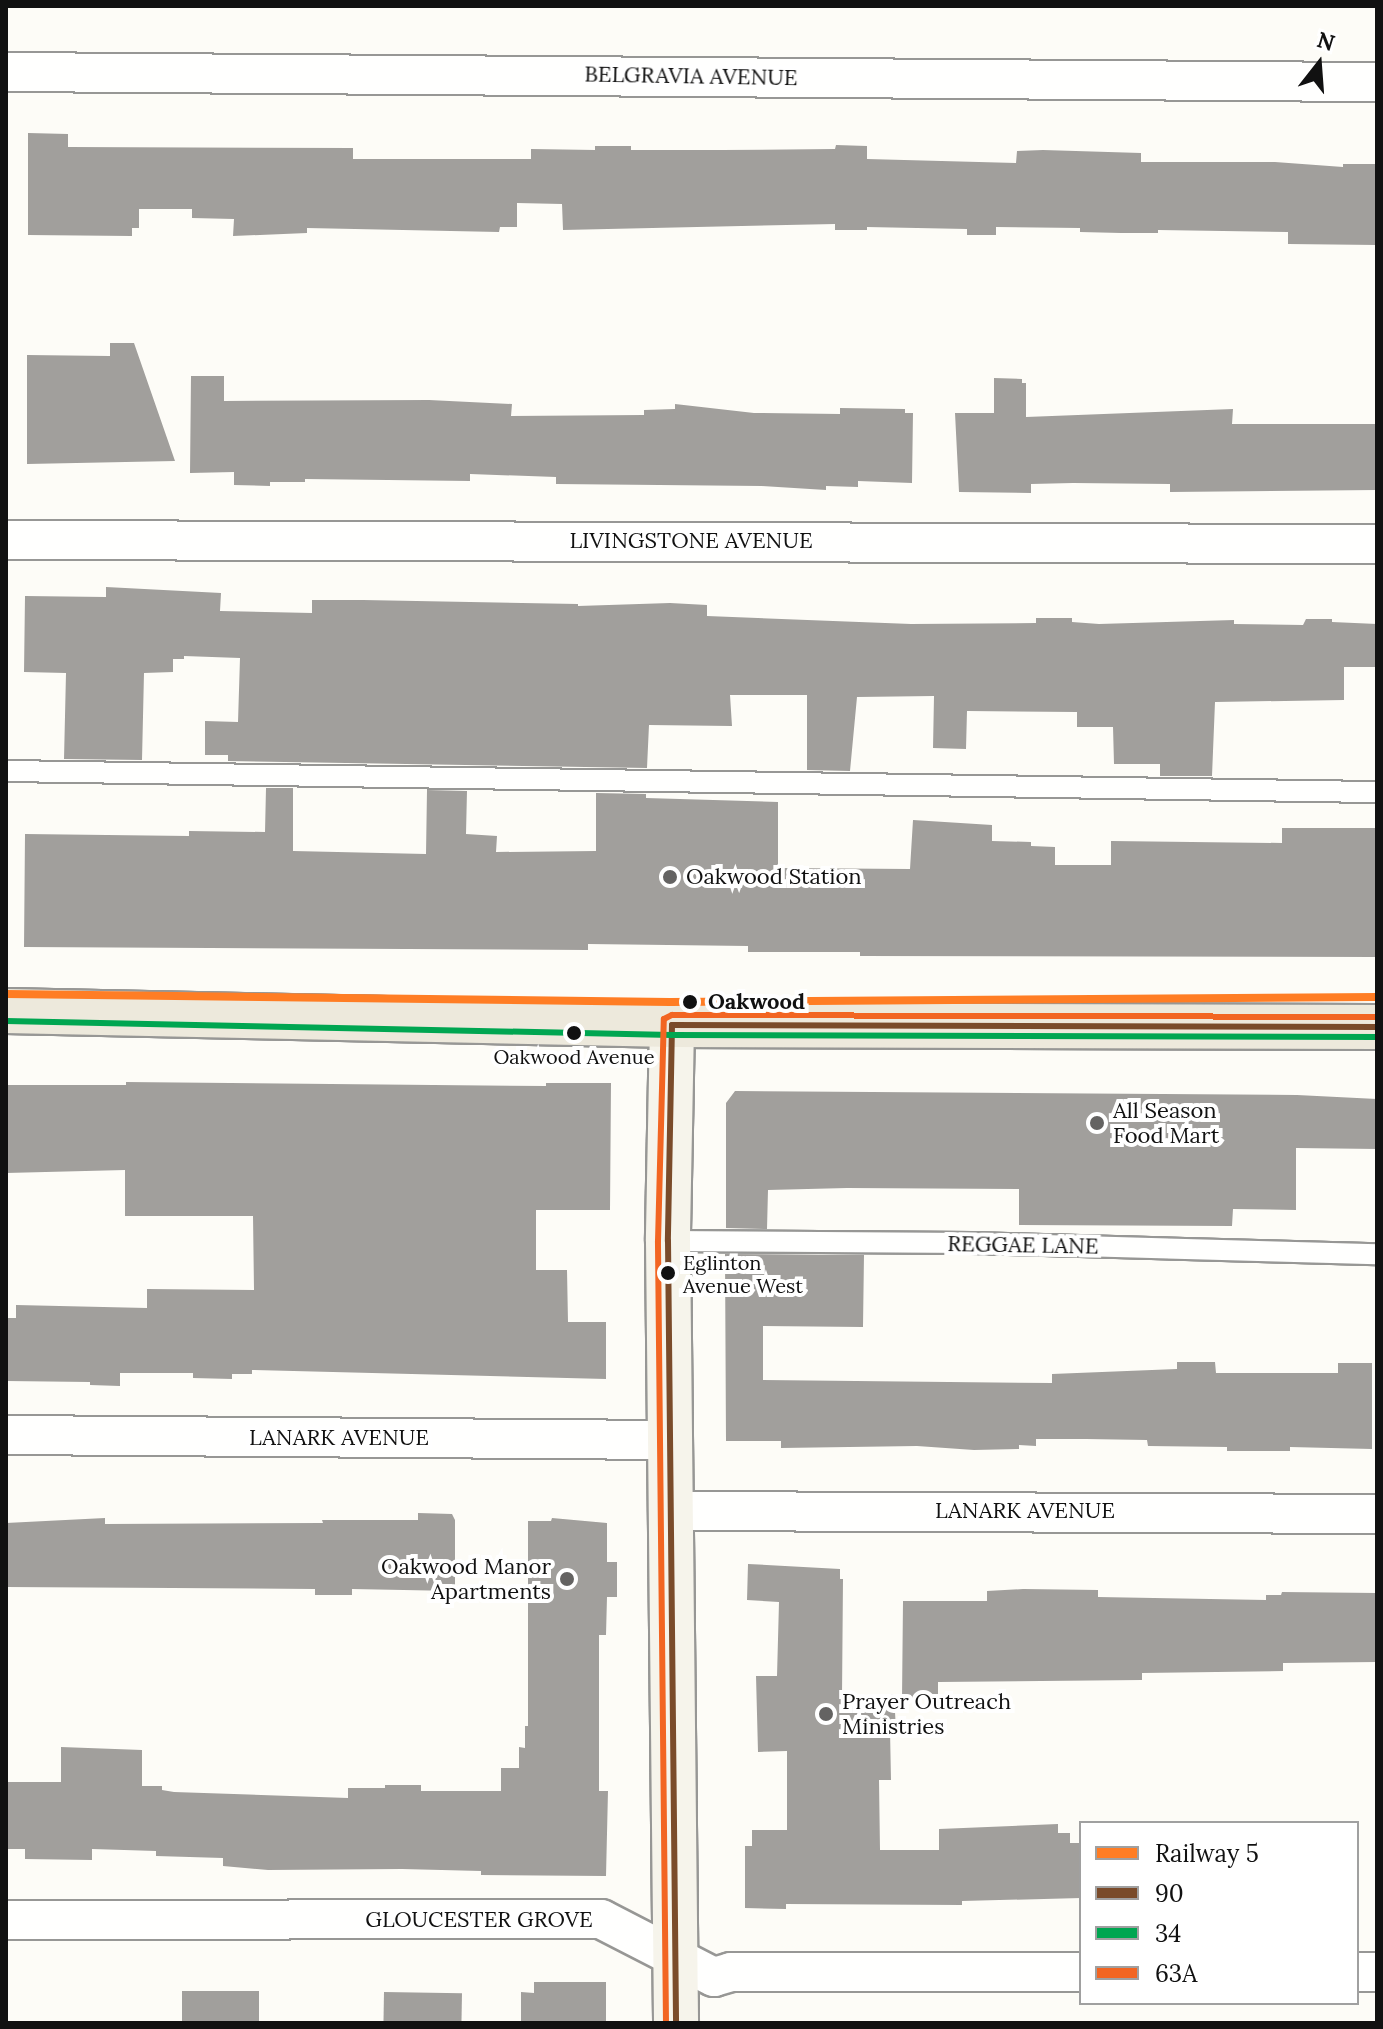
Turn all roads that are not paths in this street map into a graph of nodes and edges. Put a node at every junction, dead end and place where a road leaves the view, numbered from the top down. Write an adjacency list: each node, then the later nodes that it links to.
1 (6, 72): 2 (street, BELGRAVIA AVENUE)
2 (1377, 82)
3 (6, 540): 4 (street, LIVINGSTONE AVENUE)
4 (1377, 544)
5 (6, 771): 6 (lane)
6 (1377, 792)
7 (6, 1011): 8 (main road)
8 (672, 1025): 9 (main road); 10 (street)
9 (1377, 1027)
10 (668, 1241): 11 (lane, REGGAE LANE); 13 (street)
11 (1377, 1254)
12 (6, 1435): 13 (street, LANARK AVENUE)
13 (672, 1440): 14 (street)
14 (673, 1511): 15 (street, LANARK AVENUE); 17 (street)
15 (1377, 1514)
16 (6, 1920): 17 (street, GLOUCESTER GROVE)
17 (677, 1958): 18 (street, GLOUCESTER GROVE); 19 (street)
18 (1079, 1972)
19 (676, 2023)

